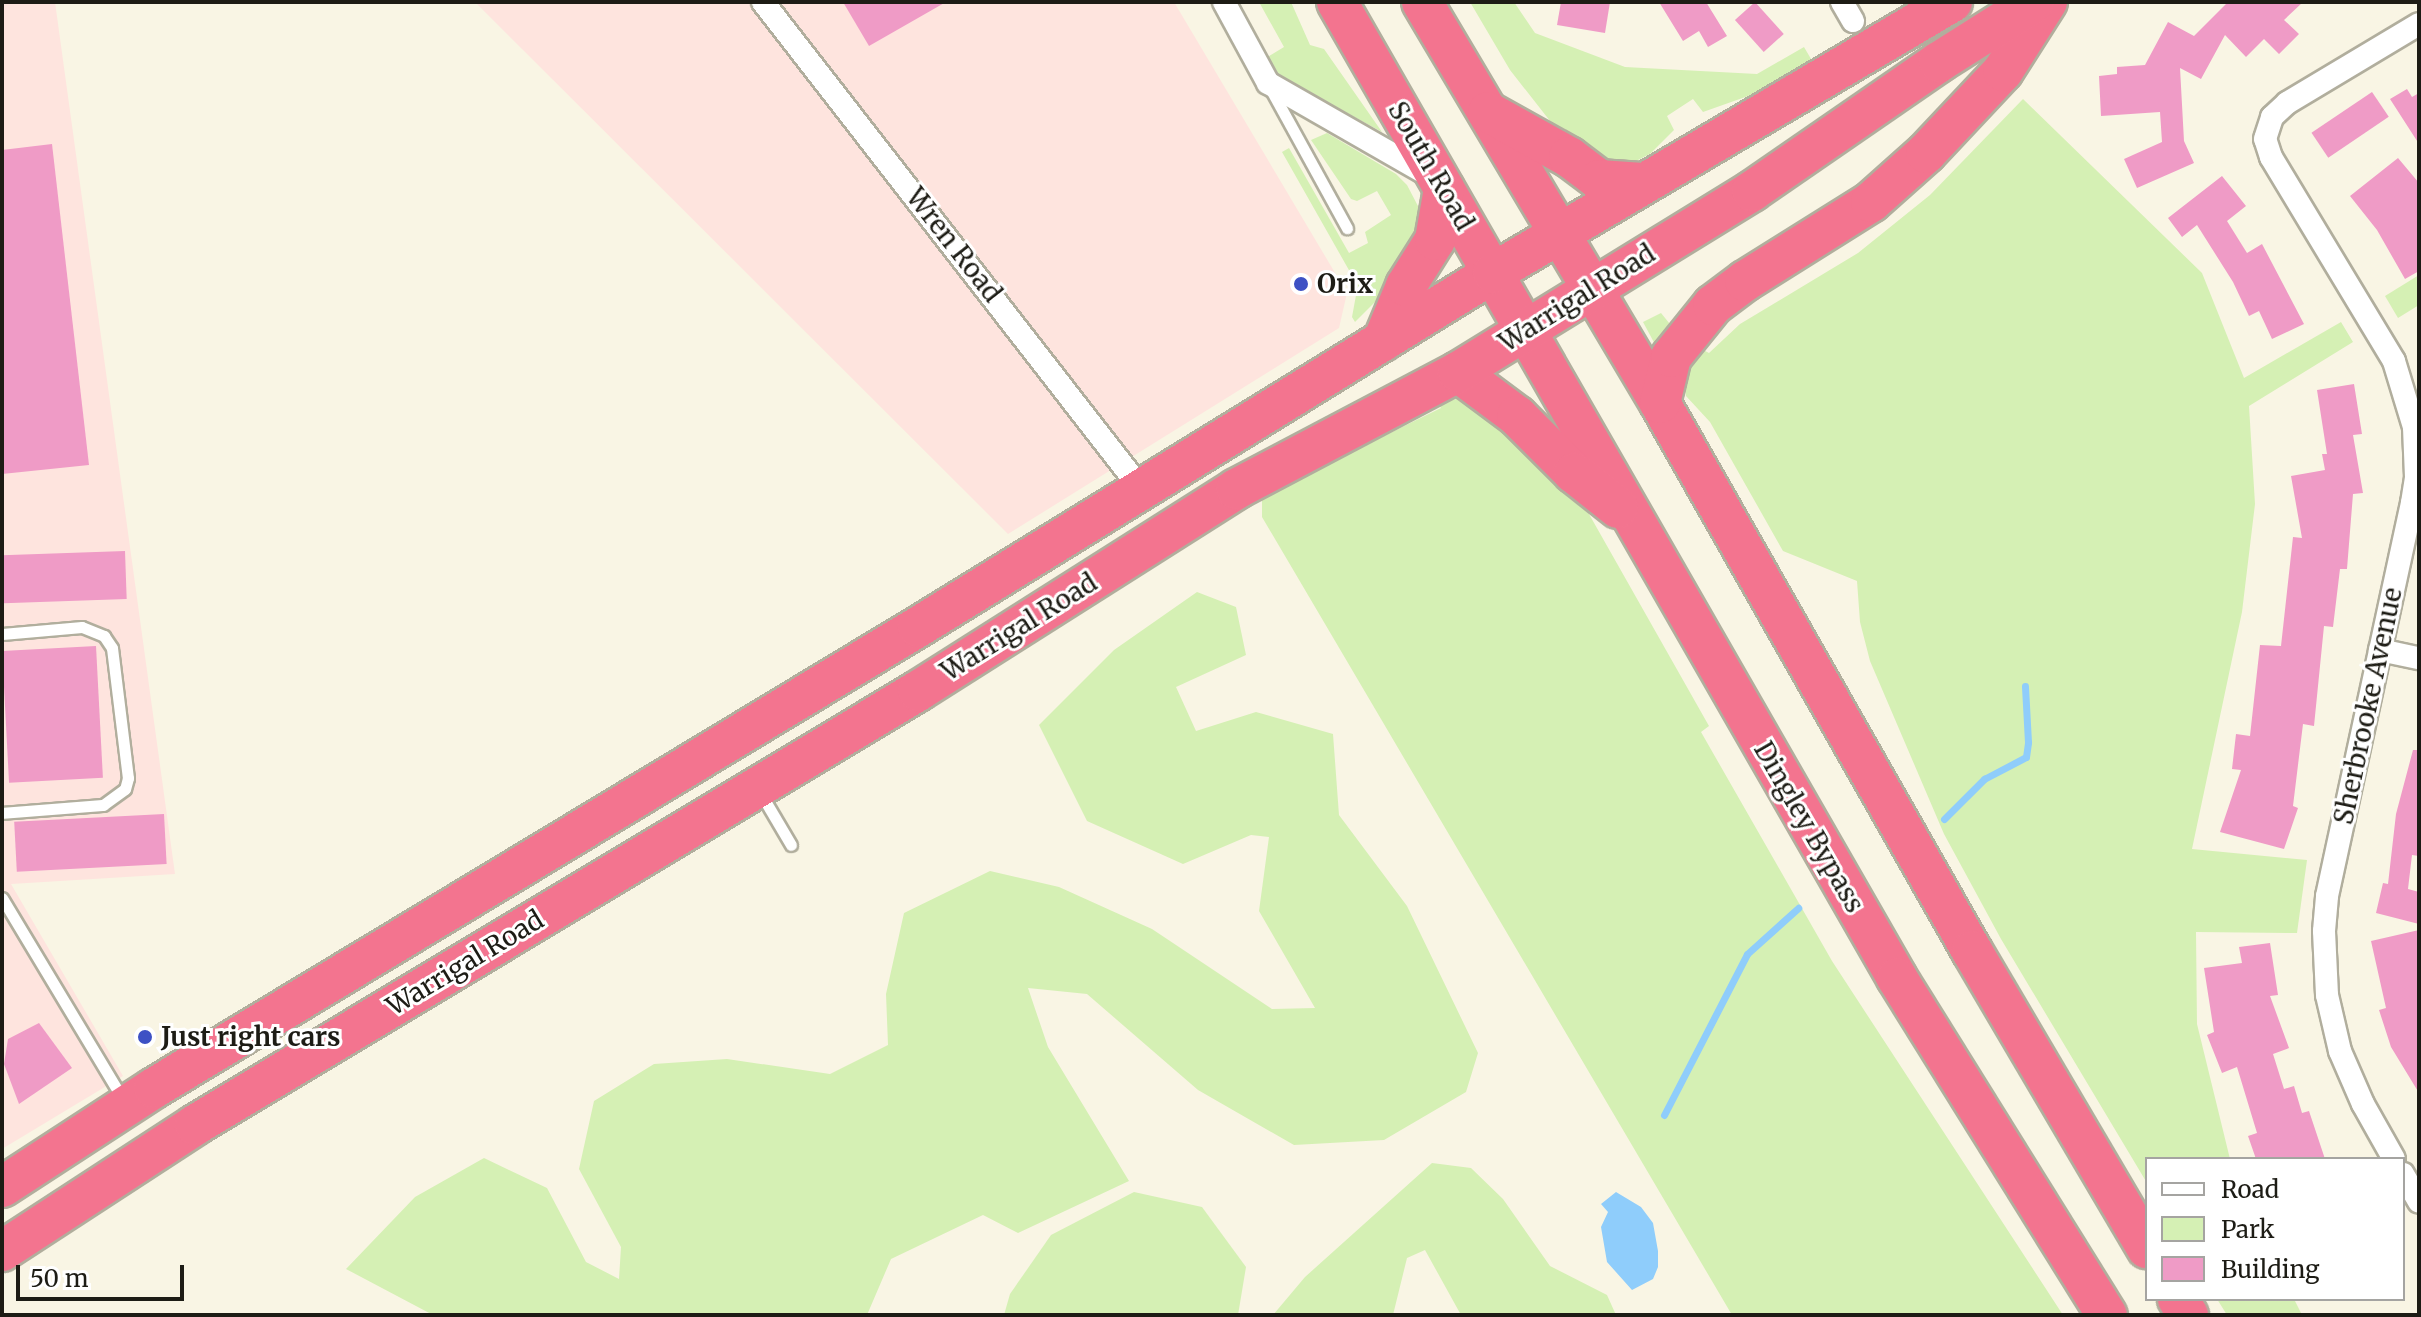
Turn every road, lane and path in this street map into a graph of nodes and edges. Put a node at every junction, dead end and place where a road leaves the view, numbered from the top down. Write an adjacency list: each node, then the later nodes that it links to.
1 (763, 2): 21 (street, Wren Road)
2 (1224, 2): 9 (street)
3 (1337, 2): 12 (highway, South Road)
4 (1422, 2): 10 (highway)
5 (1952, 2): 11 (highway, Warrigal Road)
6 (2034, 2): 16 (highway, Warrigal Road)
7 (2047, 2): 20 (highway)
8 (2419, 24): 24 (street, Sherbrooke Avenue)
9 (1268, 83): 12 (street); 13 (lane)
10 (1488, 112): 11 (highway); 14 (highway)
11 (1642, 183): 14 (highway, Warrigal Road)
12 (1442, 185): 15 (highway, South Road); 18 (highway)
13 (1347, 228)
14 (1559, 233): 15 (highway, Warrigal Road); 16 (highway)
15 (1493, 273): 17 (highway, South Road); 18 (highway, Warrigal Road)
16 (1593, 289): 17 (highway, Warrigal Road); 20 (highway)
17 (1526, 330): 19 (highway, Warrigal Road); 22 (highway, Dingley Bypass)
18 (1383, 341): 21 (highway, Warrigal Road)
19 (1458, 372): 22 (highway); 26 (highway, Warrigal Road)
20 (1660, 403): 35 (highway)
21 (1142, 490): 30 (highway, Warrigal Road)
22 (1637, 523): 37 (highway, Dingley Bypass)
23 (2, 634): 27 (lane)
24 (2380, 650): 25 (street); 31 (street, Sherbrooke Avenue)
25 (2419, 658)
26 (757, 788): 28 (lane); 36 (highway, Warrigal Road)
27 (2, 813)
28 (791, 845)
29 (2, 898): 30 (lane)
30 (127, 1106): 33 (highway, Warrigal Road)
31 (2393, 1157)
32 (2405, 1178): 34 (street)
33 (2, 1187)
34 (2419, 1202)
35 (2145, 1245)
36 (2, 1251)
37 (2107, 1315)

